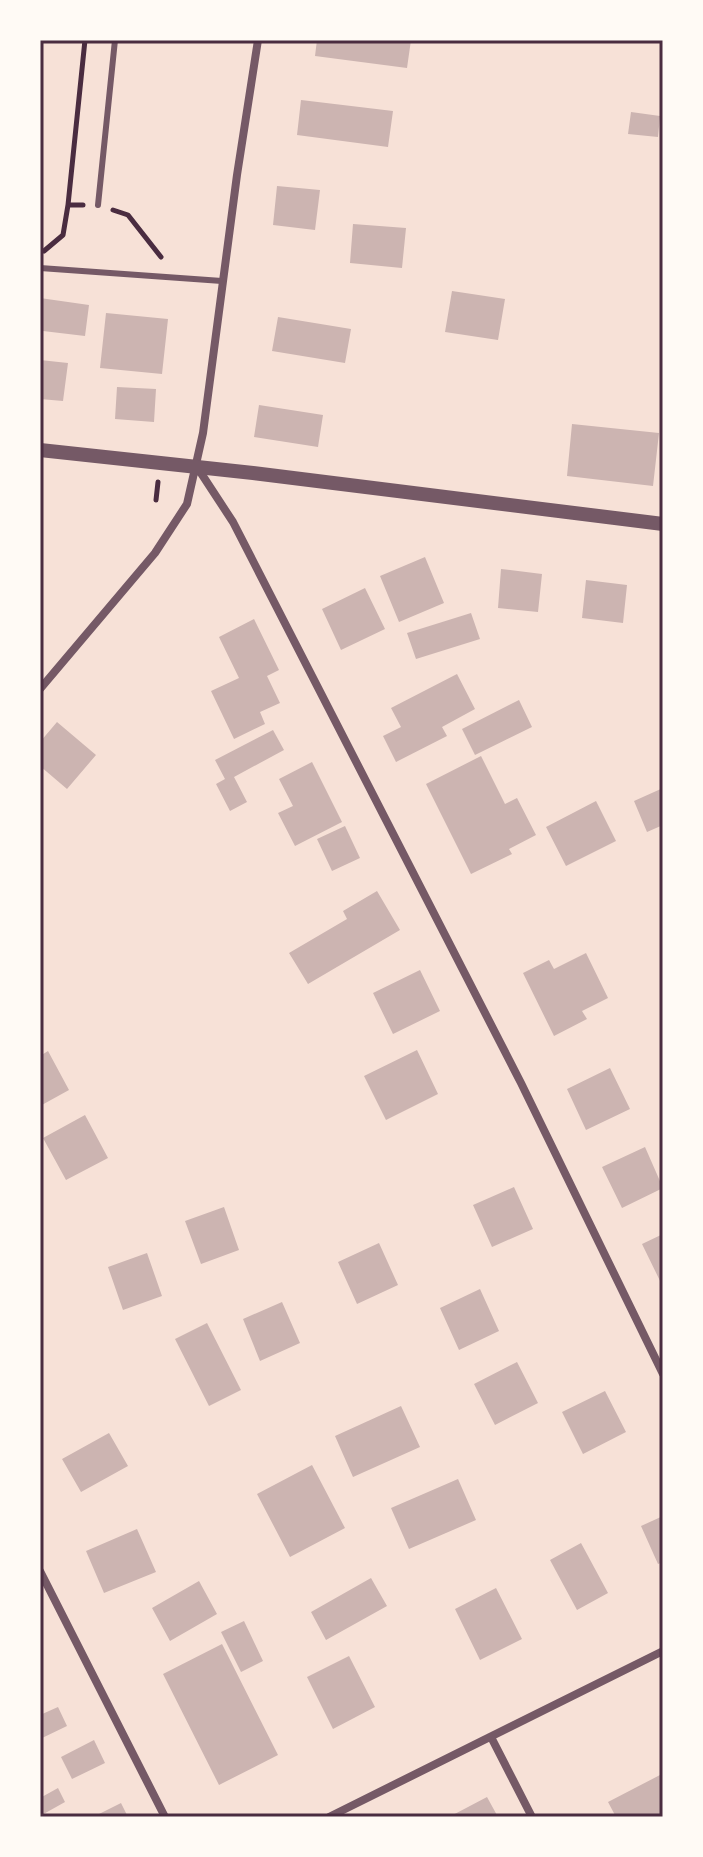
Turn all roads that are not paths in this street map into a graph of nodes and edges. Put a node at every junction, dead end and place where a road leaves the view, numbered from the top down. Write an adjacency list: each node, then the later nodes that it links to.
1 (115, 40): 3 (lane)
2 (258, 40): 5 (street)
3 (98, 205)
4 (40, 268): 5 (lane)
5 (222, 281): 7 (street)
6 (40, 450): 7 (street)
7 (197, 467): 8 (street); 9 (street); 10 (street)
8 (663, 524)
9 (40, 689)
10 (663, 1374)
11 (40, 1571): 14 (street)
12 (663, 1651): 13 (street)
13 (491, 1737): 15 (street); 16 (street)
14 (165, 1817)
15 (329, 1817)
16 (532, 1817)

